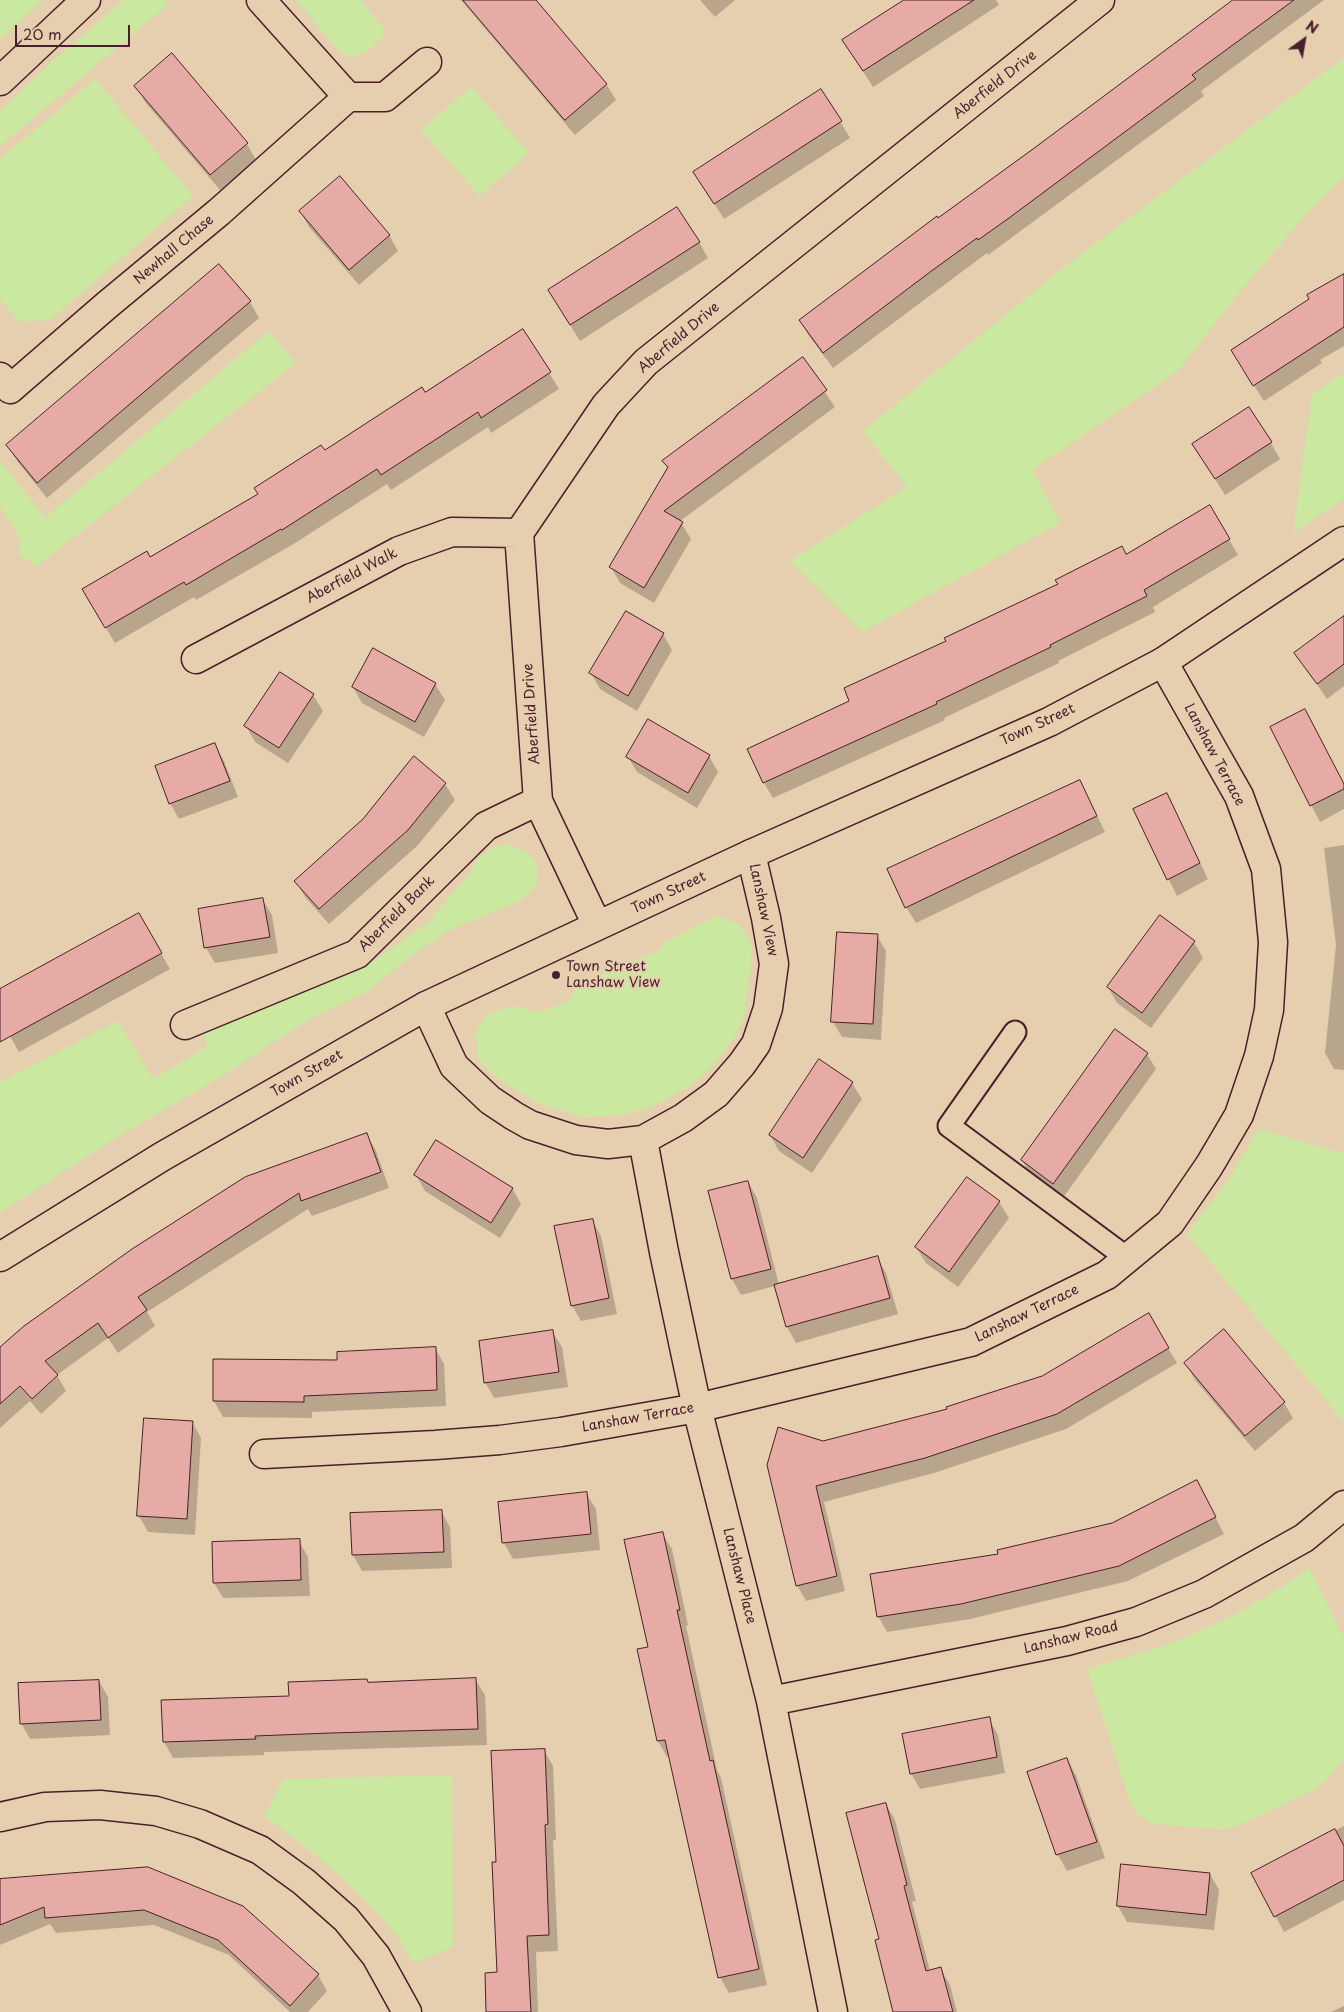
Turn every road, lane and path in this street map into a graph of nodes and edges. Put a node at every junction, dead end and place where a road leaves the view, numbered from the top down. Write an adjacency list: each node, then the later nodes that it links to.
1 (86, 0): 5 (street)
2 (261, 0): 6 (street)
3 (1100, 0): 8 (street, Aberfield Drive)
4 (426, 62): 6 (street)
5 (0, 81)
6 (348, 98): 7 (street, Newhall Chase)
7 (0, 377)
8 (519, 533): 10 (street, Aberfield Walk); 12 (street, Aberfield Drive)
9 (1344, 541): 11 (street, Town Street)
10 (196, 659)
11 (1163, 662): 13 (street, Town Street); 20 (street, Lanshaw Terrace)
12 (538, 801): 14 (street, Aberfield Drive); 16 (street, Aberfield Bank)
13 (751, 854): 14 (street, Town Street); 18 (street, Lanshaw View)
14 (597, 925): 15 (street, Town Street)
15 (426, 1006): 18 (street, Lanshaw View); 19 (street, Town Street)
16 (185, 1026)
17 (1016, 1032): 20 (lane)
18 (643, 1140): 21 (street, Lanshaw Place)
19 (0, 1257)
20 (1127, 1258): 21 (street, Lanshaw Terrace)
21 (697, 1408): 22 (street, Lanshaw Terrace); 24 (street, Lanshaw Place)
22 (264, 1454)
23 (1344, 1505): 24 (street, Lanshaw Road)
24 (771, 1700): 27 (street, Lanshaw Place)
25 (0, 1817): 26 (street)
26 (407, 2012)
27 (833, 2012)

